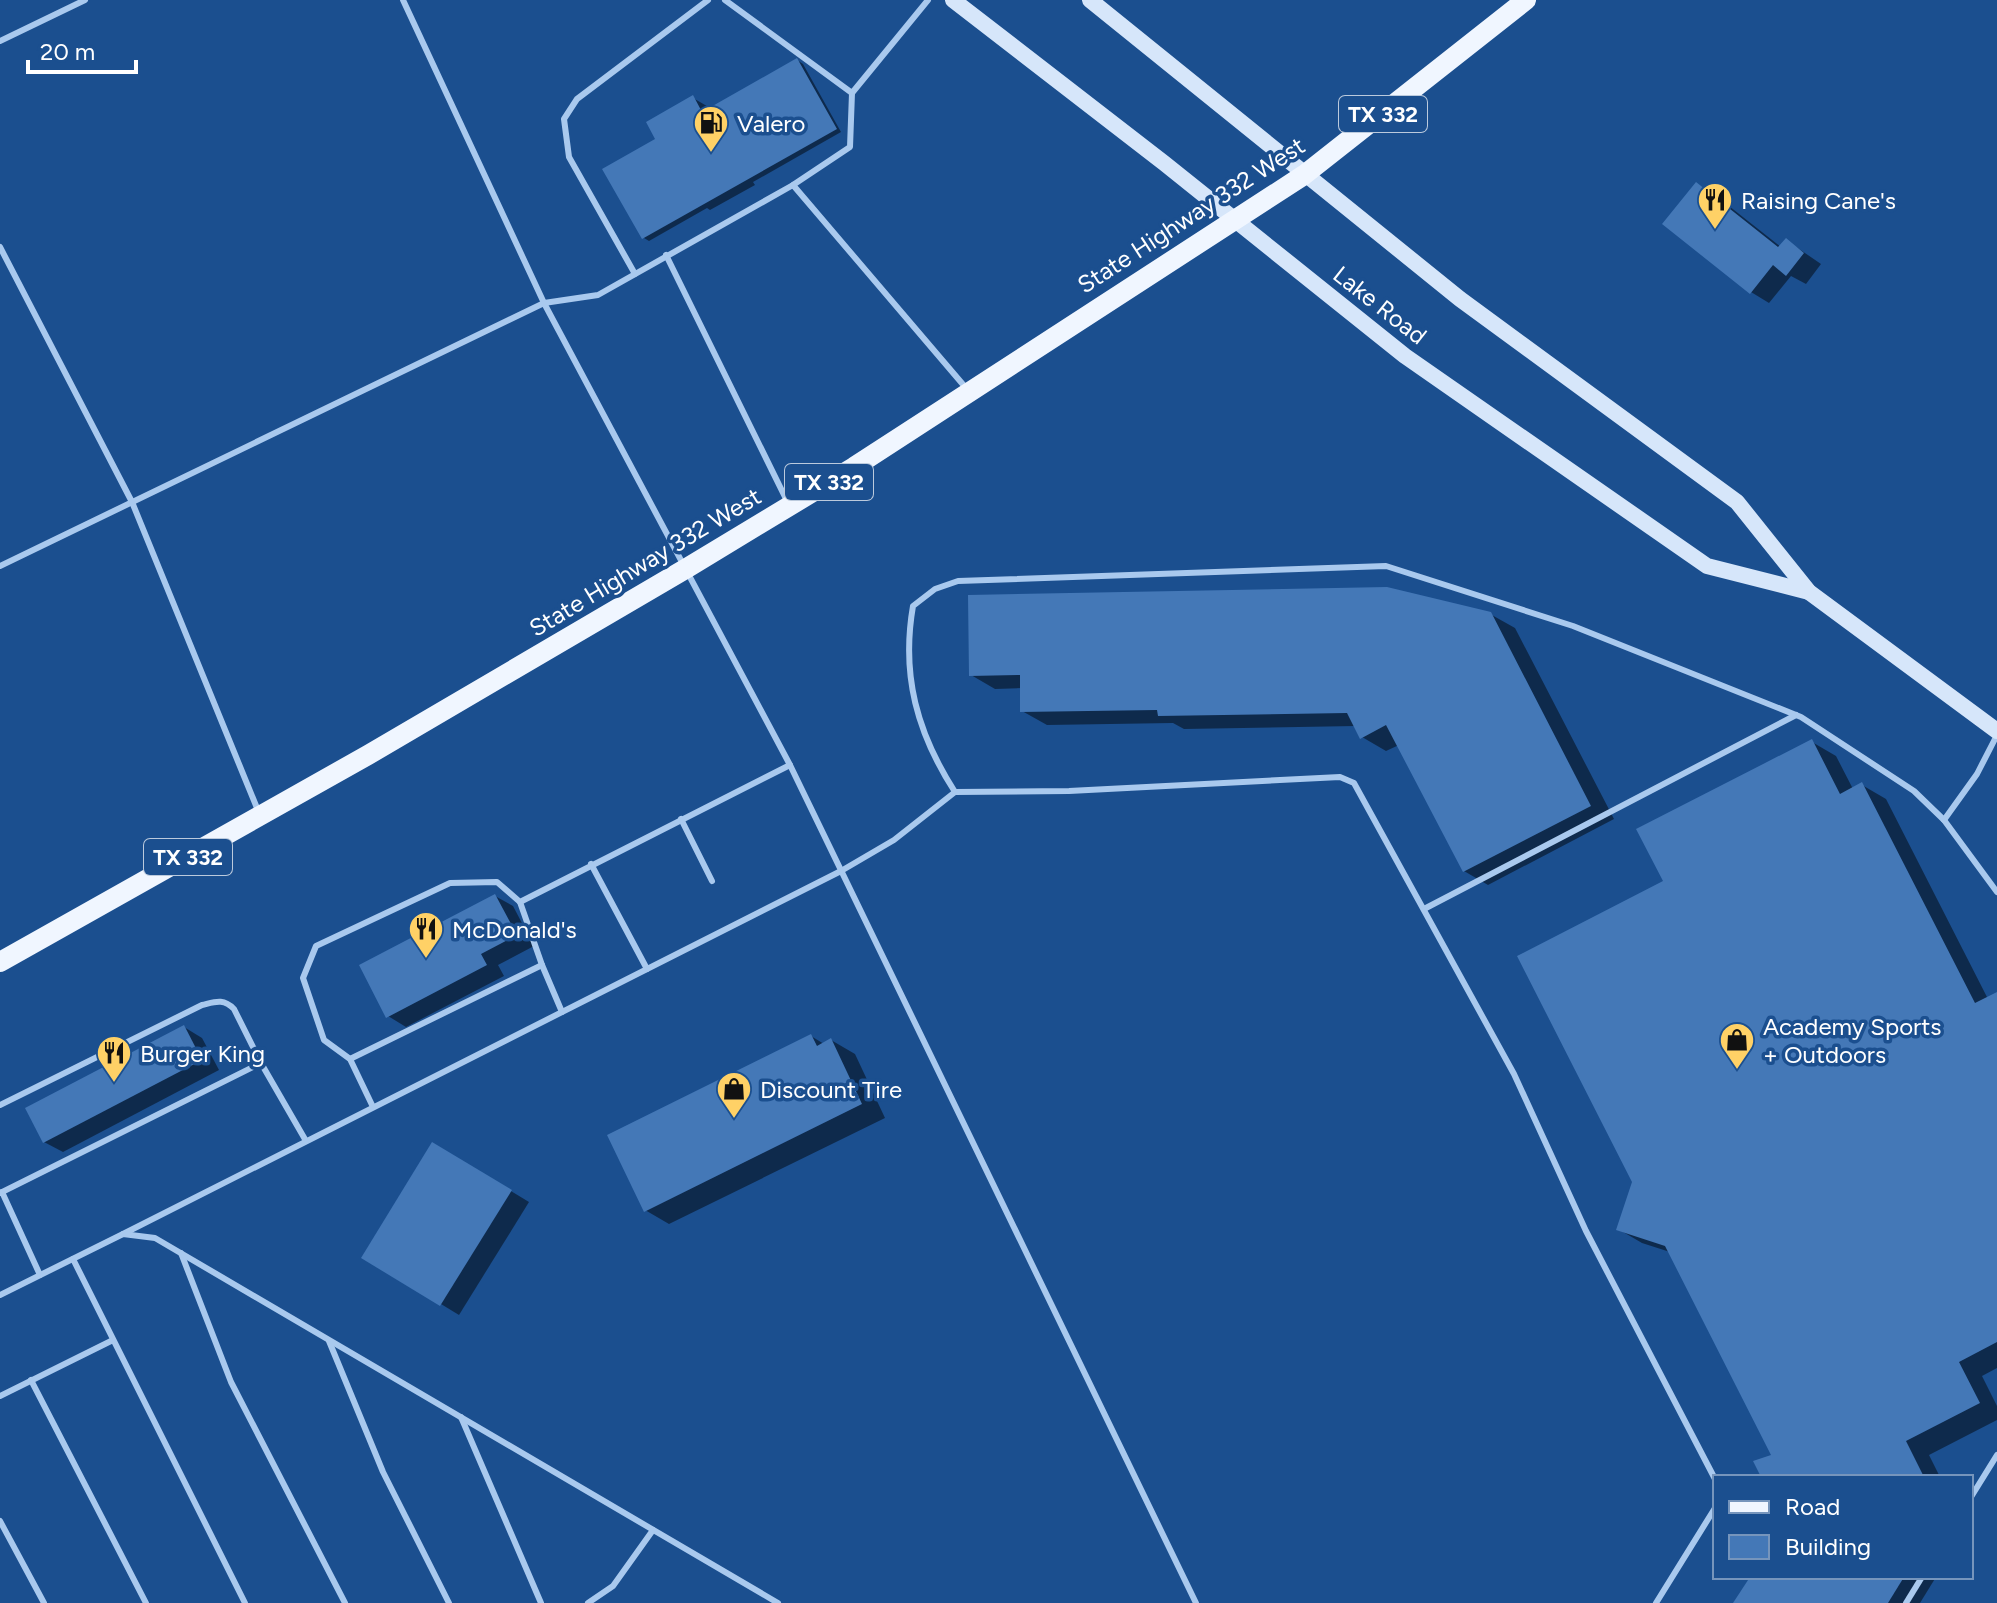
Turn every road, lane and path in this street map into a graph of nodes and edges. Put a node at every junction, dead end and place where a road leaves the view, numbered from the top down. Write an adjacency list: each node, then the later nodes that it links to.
1 (85, 0): 9 (lane)
2 (403, 0): 17 (lane)
3 (708, 0): 16 (lane)
4 (725, 0): 10 (lane)
5 (928, 0): 10 (lane)
6 (953, 0): 13 (street, Lake Road)
7 (1090, 0): 11 (street, Lake Road)
8 (1526, 0): 11 (main road, State Highway 332 West / TX 332)
9 (0, 41)
10 (852, 93): 12 (lane)
11 (1304, 175): 13 (main road, State Highway 332 West / TX 332); 23 (street, Lake Road)
12 (793, 185): 15 (lane); 18 (lane)
13 (1233, 220): 18 (main road, State Highway 332 West / TX 332); 23 (street, Lake Road)
14 (0, 247): 19 (lane)
15 (666, 255): 16 (lane); 20 (lane)
16 (635, 274): 17 (lane)
17 (544, 303): 19 (lane); 22 (lane)
18 (969, 391): 20 (main road, State Highway 332 West / TX 332)
19 (132, 502): 21 (lane); 28 (lane)
20 (789, 506): 22 (main road, State Highway 332 West / TX 332)
21 (0, 566)
22 (687, 568): 26 (lane); 28 (main road, State Highway 332 West / TX 332)
23 (1809, 592): 25 (street, Lake Road)
24 (1796, 715): 27 (lane); 30 (lane); 36 (lane)
25 (1997, 733): 30 (lane)
26 (790, 765): 29 (lane); 32 (lane)
27 (955, 792): 32 (lane); 36 (lane)
28 (261, 817): 37 (main road, State Highway 332 West / TX 332)
29 (681, 819): 31 (lane); 33 (lane)
30 (1944, 820): 34 (lane)
31 (591, 864): 35 (lane); 39 (lane)
32 (841, 871): 39 (lane); 72 (lane)
33 (712, 881)
34 (1997, 892)
35 (520, 902): 38 (lane); 41 (lane)
36 (1424, 909): 58 (lane)
37 (0, 962)
38 (542, 965): 40 (lane); 41 (lane)
39 (647, 969): 40 (lane)
40 (562, 1012): 44 (lane)
41 (350, 1059): 44 (lane)
42 (261, 1063): 43 (lane); 45 (lane); 46 (lane)
43 (0, 1105)
44 (373, 1107): 45 (lane)
45 (306, 1141): 47 (lane)
46 (1, 1192): 50 (lane)
47 (123, 1234): 48 (lane); 49 (lane)
48 (181, 1253): 53 (lane); 67 (lane)
49 (73, 1259): 50 (lane); 52 (lane)
50 (40, 1275): 51 (lane)
51 (0, 1295)
52 (113, 1340): 54 (lane); 66 (lane)
53 (329, 1341): 56 (lane); 68 (lane)
54 (31, 1380): 55 (lane); 65 (lane)
55 (0, 1396)
56 (461, 1417): 62 (lane); 69 (lane)
57 (1997, 1455): 59 (lane)
58 (1713, 1475)
59 (1973, 1494)
60 (1713, 1511): 73 (lane)
61 (0, 1521): 64 (lane)
62 (653, 1530): 70 (lane); 71 (lane)
63 (1921, 1579): 74 (lane)
64 (44, 1603)
65 (146, 1603)
66 (245, 1603)
67 (345, 1603)
68 (449, 1603)
69 (541, 1603)
70 (588, 1603)
71 (778, 1603)
72 (1196, 1603)
73 (1656, 1603)
74 (1906, 1603)

